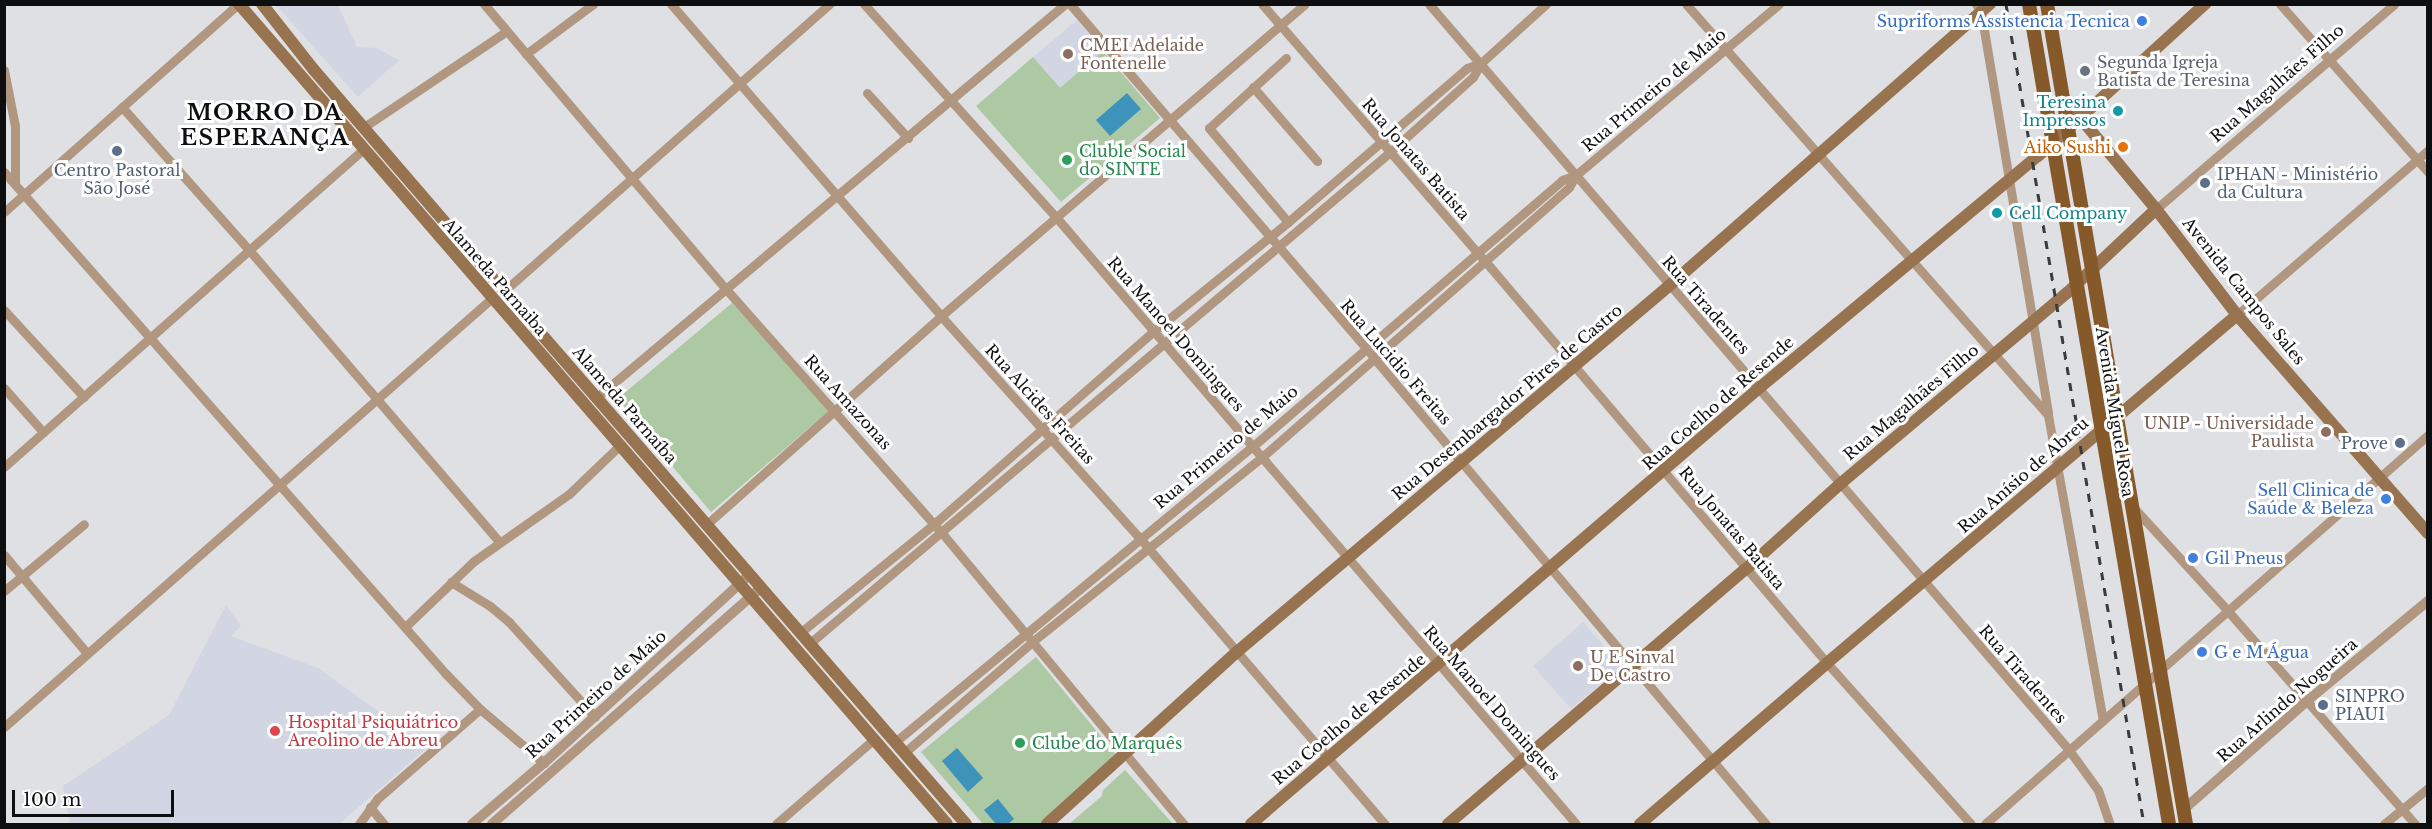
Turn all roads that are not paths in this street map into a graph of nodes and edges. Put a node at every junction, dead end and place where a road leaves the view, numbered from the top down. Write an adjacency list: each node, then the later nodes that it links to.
1 (239, 4): 35 (street); 43 (main road, Alameda Parnaiba)
2 (262, 4): 38 (main road, Alameda Parnaíba)
3 (484, 4): 23 (street, Rua Amazonas)
4 (593, 4): 25 (street)
5 (671, 4): 30 (street, Rua Alcides Freitas)
6 (830, 4): 30 (street)
7 (864, 4): 34 (street, Rua Manoel Domingues)
8 (1065, 4): 34 (street)
9 (1070, 4): 36 (street, Rua Lucidio Freitas)
10 (1262, 4): 22 (street, Rua Jonatas Batista)
11 (1305, 4): 22 (street)
12 (1429, 4): 28 (street, Rua Tiradentes)
13 (1546, 4): 28 (street)
14 (1686, 4): 24 (street)
15 (1779, 4): 24 (street, Rua Primeiro de Maio)
16 (2030, 4): 42 (main road, Avenida Miguel Rosa)
17 (2047, 4): 33 (main road, Avenida Miguel Rosa)
18 (2205, 4): 37 (main road, Rua Coelho de Resende)
19 (2280, 4): 27 (street)
20 (2394, 4): 27 (street, Rua Magalhães Filho)
21 (1983, 7): 46 (main road, Rua Desembargador Pires de Castro); 52 (street)
22 (1279, 26): 36 (street); 41 (street, Rua Jonatas Batista)
23 (507, 31): 25 (street, Rua Amazonas); 38 (street)
24 (1725, 48): 46 (street); 51 (street, Rua Primeiro de Maio)
25 (526, 54): 53 (street, Rua Amazonas)
26 (1286, 58): 31 (street)
27 (2329, 59): 47 (street); 57 (street, Rua Magalhães Filho)
28 (1481, 63): 41 (street); 45 (street); 51 (street, Rua Tiradentes)
29 (4, 70): 54 (street)
30 (740, 83): 53 (street); 56 (street, Rua Alcides Freitas)
31 (1253, 87): 48 (street); 60 (street)
32 (867, 93): 40 (street)
33 (2061, 95): 37 (main road, Avenida Campos Sales); 39 (main road, Avenida Miguel Rosa)
34 (952, 101): 40 (street); 59 (street, Rua Manoel Domingues)
35 (122, 107): 55 (street); 63 (street)
36 (1169, 120): 59 (street); 61 (street, Rua Lucidio Freitas)
37 (2080, 120): 39 (main road, Rua Coelho de Resende); 57 (main road, Avenida Campos Sales)
38 (363, 127): 71 (main road, Alameda Parnaíba)
39 (2068, 130): 42 (main road, Rua Coelho de Resende); 67 (main road, Avenida Miguel Rosa)
40 (908, 138): 56 (street)
41 (1380, 142): 45 (street, Rua Jonatas Batista); 60 (street)
42 (2053, 144): 52 (main road, Rua Coelho de Resende); 70 (main road, Avenida Miguel Rosa)
43 (362, 150): 63 (street); 72 (main road, Alameda Parnaiba)
44 (2427, 150): 47 (street, Rua Anísio de Abreu)
45 (1390, 152): 62 (street); 64 (street, Rua Jonatas Batista)
46 (1820, 154): 65 (street); 68 (main road, Rua Desembargador Pires de Castro)
47 (2417, 160): 50 (street); 74 (street, Rua Anísio de Abreu)
48 (1317, 161)
49 (4, 172): 54 (street)
50 (2427, 172)
51 (1576, 176): 64 (street, Rua Primeiro de Maio); 66 (street, Rua Primeiro de Maio); 68 (street, Rua Tiradentes)
52 (2011, 178): 65 (main road, Rua Coelho de Resende); 76 (street)
53 (632, 179): 69 (street, Rua Amazonas); 71 (street)
54 (15, 183): 55 (street)
55 (25, 195): 58 (street); 78 (street)
56 (839, 196): 69 (street); 75 (street, Rua Alcides Freitas)
57 (2156, 209): 67 (main road, Rua Magalhães Filho); 74 (main road, Avenida Campos Sales)
58 (4, 212)
59 (1056, 218): 75 (street); 77 (street, Rua Manoel Domingues)
60 (1288, 222): 61 (street)
61 (1269, 237): 62 (street, Rua Lucidio Freitas); 77 (street)
62 (1277, 247): 79 (street); 80 (street, Rua Lucidio Freitas)
63 (250, 251): 78 (street); 90 (street)
64 (1478, 253): 66 (street, Rua Jonatas Batista); 80 (street, Rua Primeiro de Maio)
65 (1912, 260): 81 (street); 86 (main road, Rua Coelho de Resende)
66 (1485, 261): 82 (street, Rua Primeiro de Maio); 83 (street, Rua Jonatas Batista)
67 (2092, 270): 70 (main road, Rua Magalhães Filho); 93 (main road, Avenida Miguel Rosa)
68 (1670, 285): 83 (main road, Rua Desembargador Pires de Castro); 86 (street, Rua Tiradentes)
69 (725, 288): 89 (street); 91 (street, Rua Amazonas)
70 (2072, 288): 76 (main road, Rua Magalhães Filho); 95 (main road, Avenida Miguel Rosa)
71 (504, 291): 89 (main road, Alameda Parnaíba)
72 (492, 298): 90 (street); 99 (main road, Alameda Parnaiba)
73 (4, 310): 88 (street)
74 (2238, 315): 93 (main road, Rua Anísio de Abreu); 106 (main road, Avenida Campos Sales)
75 (941, 316): 91 (street); 94 (street, Rua Alcides Freitas)
76 (2035, 320): 81 (main road, Rua Magalhães Filho); 92 (street)
77 (1154, 331): 79 (street, Rua Manoel Domingues); 94 (street)
78 (151, 339): 88 (street); 108 (street)
79 (1163, 342): 98 (street); 100 (street, Rua Manoel Domingues)
80 (1365, 347): 82 (street, Rua Lucidio Freitas); 84 (street, Rua Primeiro de Maio)
81 (1995, 353): 92 (street); 107 (main road, Rua Magalhães Filho)
82 (1374, 358): 87 (street, Rua Primeiro de Maio); 102 (street, Rua Lucidio Freitas)
83 (1574, 366): 102 (main road, Rua Desembargador Pires de Castro); 105 (street, Rua Jonatas Batista)
84 (1327, 381): 87 (street); 100 (street, Rua Primeiro de Maio)
85 (4, 388): 96 (street)
86 (1758, 389): 105 (main road, Rua Coelho de Resende); 107 (street, Rua Tiradentes)
87 (1337, 392): 101 (street, Rua Primeiro de Maio)
88 (84, 397): 96 (street)
89 (596, 398): 110 (main road, Alameda Parnaíba)
90 (377, 399): 108 (street); 116 (street)
91 (836, 411): 110 (street); 111 (street, Rua Amazonas)
92 (2048, 415): 103 (street)
93 (2117, 416): 95 (main road, Rua Anísio de Abreu); 109 (main road, Avenida Miguel Rosa)
94 (1044, 430): 98 (street, Rua Alcides Freitas); 111 (street)
95 (2101, 430): 103 (main road, Rua Anísio de Abreu); 143 (main road, Avenida Miguel Rosa)
96 (43, 432): 104 (street)
97 (2427, 435): 106 (street)
98 (1052, 438): 113 (street); 115 (street, Rua Alcides Freitas)
99 (619, 446): 116 (street); 126 (main road, Alameda Parnaiba)
100 (1252, 447): 101 (street, Rua Manoel Domingues); 115 (street, Rua Primeiro de Maio)
101 (1261, 458): 117 (street, Rua Primeiro de Maio); 119 (street, Rua Manoel Domingues)
102 (1462, 462): 119 (main road, Rua Desembargador Pires de Castro); 120 (street, Rua Lucidio Freitas)
103 (2060, 464): 125 (main road, Rua Anísio de Abreu); 149 (street)
104 (4, 467)
105 (1665, 472): 120 (main road, Rua Coelho de Resende); 121 (street, Rua Jonatas Batista)
106 (2380, 478): 114 (main road, Avenida Campos Sales); 131 (street)
107 (1840, 484): 121 (main road, Rua Magalhães Filho); 125 (street, Rua Tiradentes)
108 (280, 487): 132 (street); 138 (street)
109 (2132, 506): 131 (street); 142 (main road, Avenida Miguel Rosa)
110 (707, 524): 122 (main road, Alameda Parnaíba)
111 (934, 524): 113 (street, Rua Amazonas); 133 (street)
112 (84, 525): 123 (street)
113 (942, 533): 134 (street, Rua Amazonas); 135 (street)
114 (2427, 533)
115 (1140, 538): 117 (street, Rua Alcides Freitas); 134 (street, Rua Primeiro de Maio)
116 (499, 542): 124 (street)
117 (1149, 549): 136 (street, Rua Primeiro de Maio); 137 (street, Rua Alcides Freitas)
118 (4, 555): 123 (street)
119 (1347, 559): 137 (main road, Rua Desembargador Pires de Castro); 140 (street, Rua Manoel Domingues)
120 (1550, 566): 140 (main road, Rua Coelho de Resende); 141 (street, Rua Lucidio Freitas)
121 (1746, 569): 139 (street, Rua Jonatas Batista); 141 (main road, Rua Magalhães Filho)
122 (750, 573): 126 (street, Rua Primeiro de Maio); 127 (main road, Alameda Parnaíba)
123 (22, 575): 128 (street); 138 (street)
124 (451, 582): 132 (street); 148 (street)
125 (1924, 582): 139 (main road, Rua Anísio de Abreu); 153 (street, Rua Tiradentes)
126 (739, 584): 129 (main road, Alameda Parnaiba); 148 (street, Rua Primeiro de Maio)
127 (761, 586): 129 (street, Rua Primeiro de Maio); 133 (main road, Alameda Parnaíba)
128 (4, 591)
129 (750, 597): 151 (main road); 168 (street, Rua Primeiro de Maio)
130 (2427, 602): 144 (street, Rua Arlindo Nogueira)
131 (2228, 610): 142 (street); 144 (street)
132 (405, 627): 146 (street)
133 (801, 633): 135 (main road, Alameda Parnaíba)
134 (1025, 633): 136 (street, Rua Amazonas); 145 (street, Rua Primeiro de Maio)
135 (810, 642): 152 (main road, Alameda Parnaíba)
136 (1032, 642): 147 (street, Rua Primeiro de Maio); 155 (street, Rua Amazonas)
137 (1238, 651): 155 (main road, Rua Desembargador Pires de Castro); 156 (street, Rua Alcides Freitas)
138 (87, 652): 150 (street)
139 (1827, 663): 157 (main road, Rua Anísio de Abreu); 180 (street, Rua Jonatas Batista)
140 (1439, 664): 156 (main road, Rua Coelho de Resende); 158 (street, Rua Manoel Domingues)
141 (1632, 666): 157 (street, Rua Lucidio Freitas); 158 (main road, Rua Magalhães Filho)
142 (2159, 672): 143 (street); 163 (main road, Avenida Miguel Rosa)
143 (2139, 689): 149 (street); 164 (main road, Avenida Miguel Rosa)
144 (2307, 701): 162 (street); 163 (street, Rua Arlindo Nogueira)
145 (942, 703): 147 (street); 152 (street, Rua Primeiro de Maio)
146 (480, 709): 159 (street); 161 (street)
147 (950, 713): 154 (street, Rua Primeiro de Maio)
148 (595, 717): 159 (street, Rua Primeiro de Maio)
149 (2103, 720): 153 (street)
150 (4, 726)
151 (874, 739): 169 (street); 170 (main road)
152 (895, 742): 154 (main road, Alameda Parnaíba)
153 (2069, 750): 181 (street); 182 (street, Rua Tiradentes)
154 (903, 753): 171 (main road, Alameda Parnaíba)
155 (1124, 754): 172 (main road, Rua Desembargador Pires de Castro); 173 (street, Rua Amazonas)
156 (1328, 757): 174 (main road, Rua Coelho de Resende); 175 (street, Rua Alcides Freitas)
157 (1713, 760): 178 (main road, Rua Anísio de Abreu); 179 (street, Rua Lucidio Freitas)
158 (1523, 761): 176 (main road, Rua Magalhães Filho); 177 (street, Rua Manoel Domingues)
159 (544, 763): 167 (street, Rua Primeiro de Maio)
160 (2427, 788): 162 (street)
161 (370, 807): 165 (street); 166 (street)
162 (2401, 809): 184 (street); 185 (street)
163 (2183, 810): 164 (street, Rua Arlindo Nogueira); 183 (main road, Avenida Miguel Rosa)
164 (2169, 824)
165 (359, 825)
166 (384, 825)
167 (472, 825)
168 (492, 825)
169 (776, 825)
170 (947, 825)
171 (966, 825)
172 (1047, 825)
173 (1184, 825)
174 (1251, 825)
175 (1385, 825)
176 (1448, 825)
177 (1576, 825)
178 (1640, 825)
179 (1766, 825)
180 (1971, 825)
181 (1985, 825)
182 (2110, 825)
183 (2186, 825)
184 (2384, 825)
185 (2415, 825)

